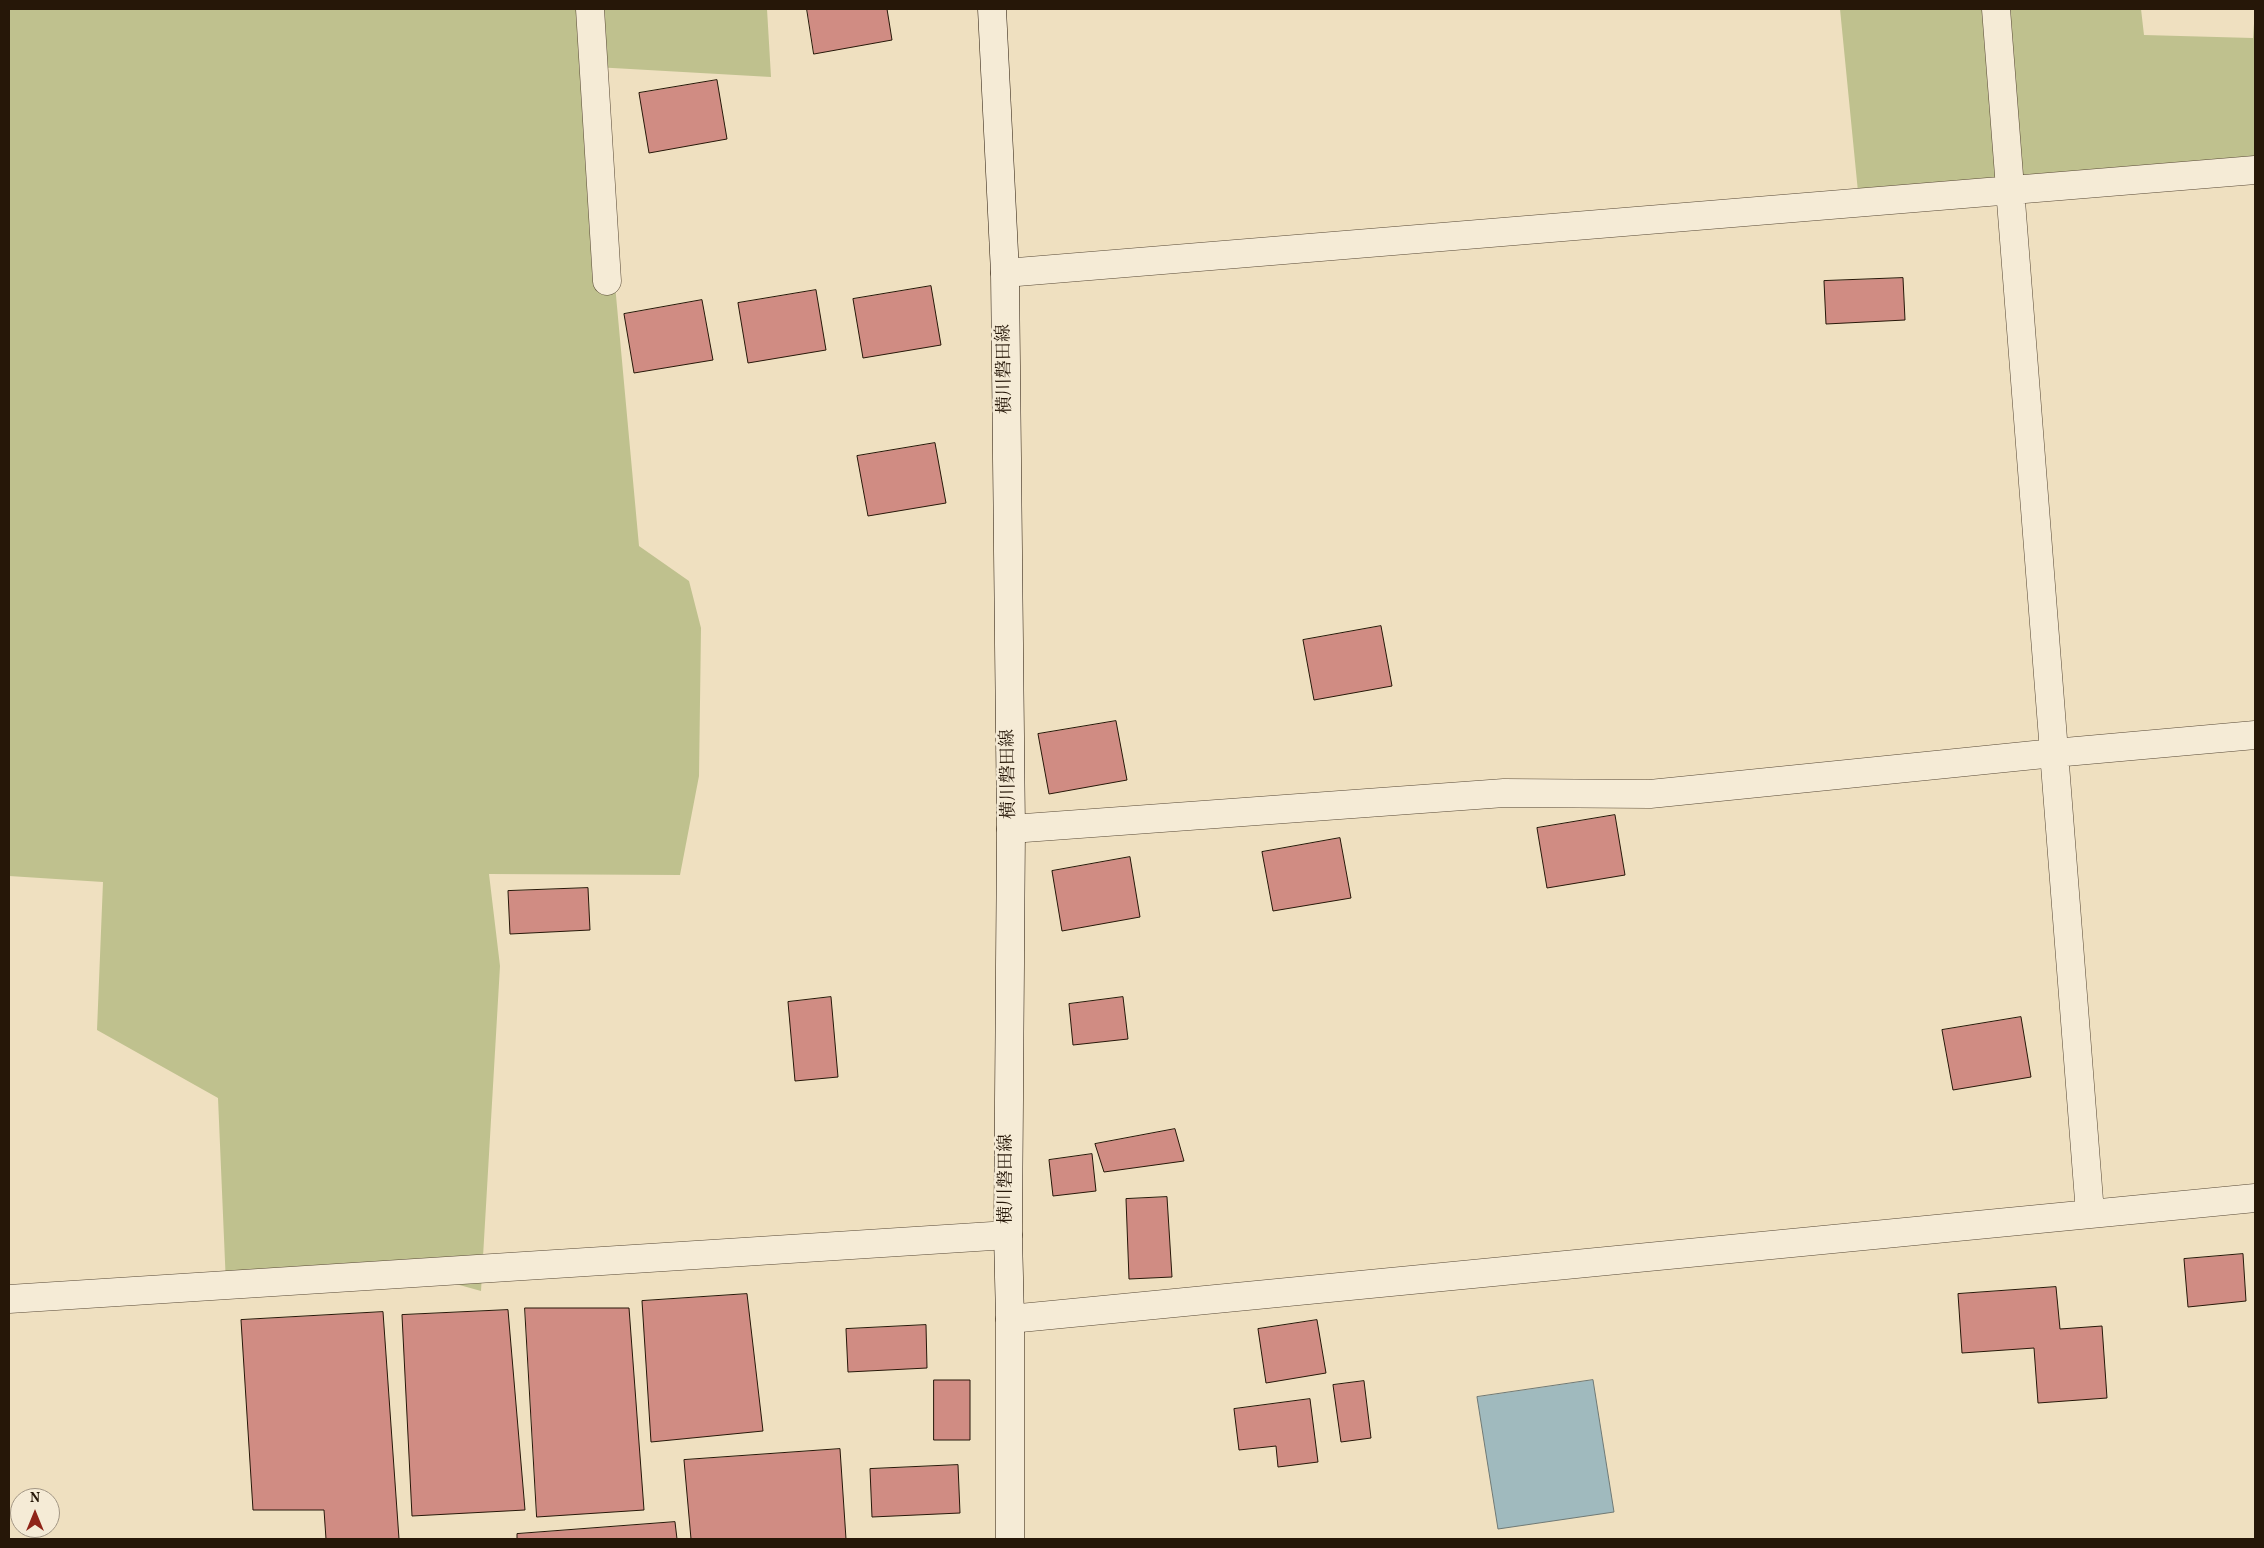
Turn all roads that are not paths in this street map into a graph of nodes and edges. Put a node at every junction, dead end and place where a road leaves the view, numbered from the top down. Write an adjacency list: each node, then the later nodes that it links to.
1 (590, 9): 7 (street)
2 (992, 9): 6 (street, 横川磐田線)
3 (1996, 9): 5 (street)
4 (2255, 170): 5 (street)
5 (2011, 189): 6 (street); 9 (street)
6 (1005, 273): 10 (street, 横川磐田線)
7 (607, 281)
8 (2255, 735): 9 (street)
9 (2054, 753): 10 (street); 12 (street)
10 (1011, 829): 13 (street, 横川磐田線)
11 (2255, 1198): 12 (street)
12 (2090, 1213): 15 (street)
13 (1008, 1235): 14 (street); 15 (street, 横川磐田線)
14 (9, 1299)
15 (1010, 1318): 16 (street, 横川磐田線)
16 (1010, 1539)

